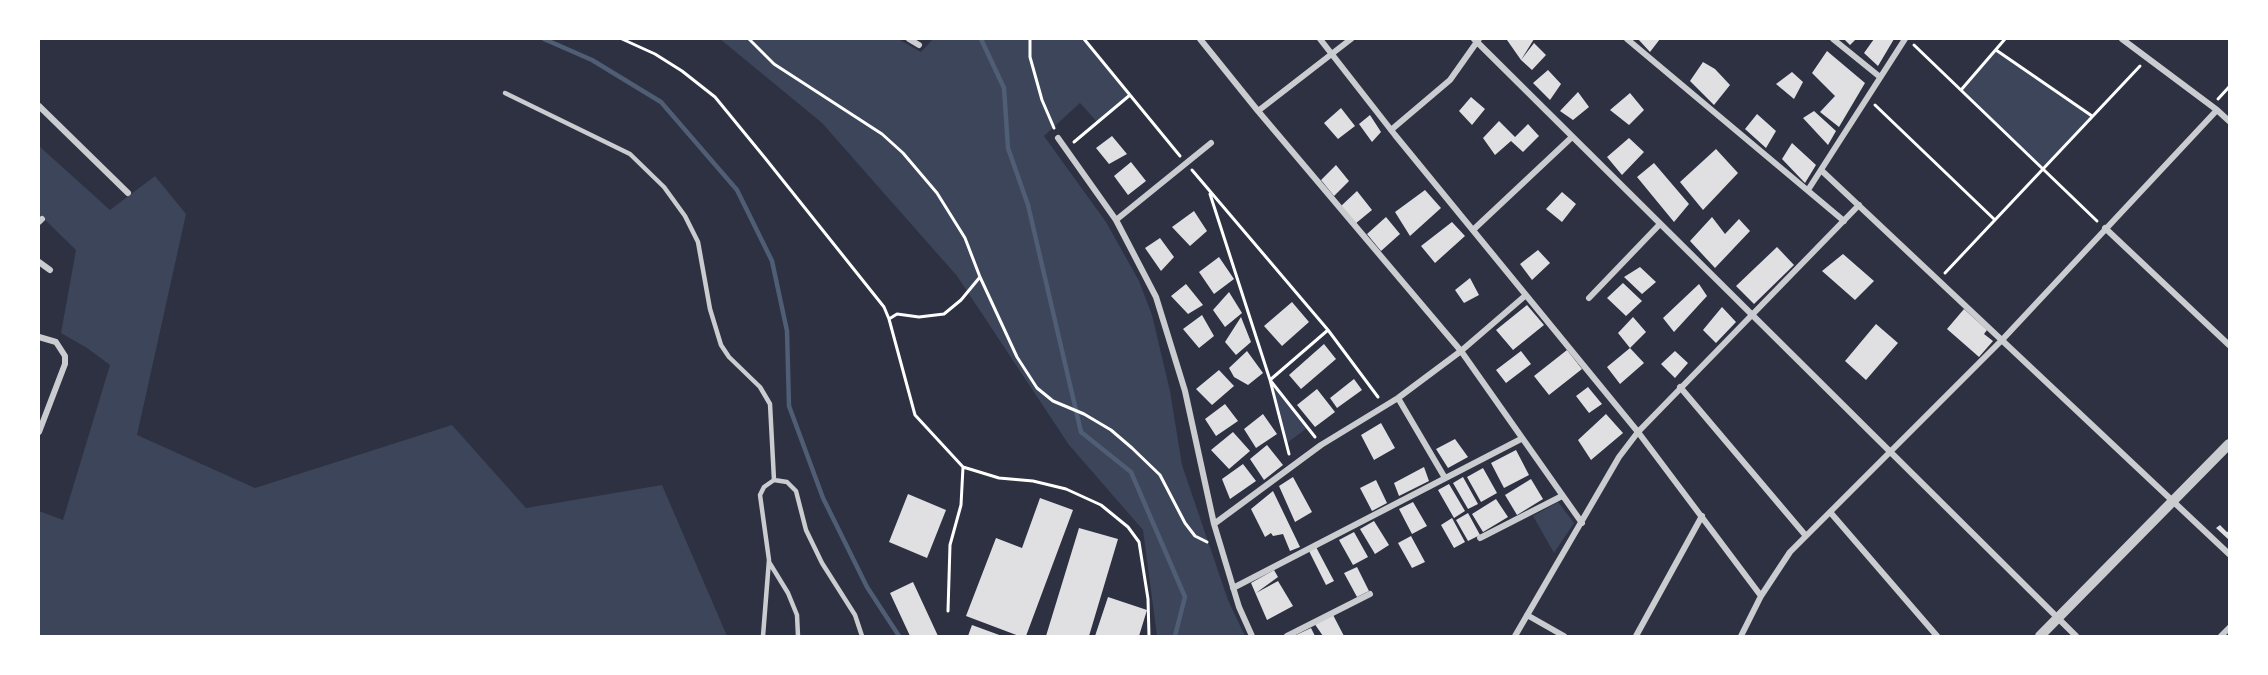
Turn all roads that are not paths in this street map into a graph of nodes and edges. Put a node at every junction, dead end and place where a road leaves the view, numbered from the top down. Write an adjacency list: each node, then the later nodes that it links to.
1 (909, 39): 10 (street)
2 (1200, 39): 16 (street)
3 (1320, 39): 11 (street)
4 (1351, 39): 11 (street)
5 (1627, 39): 23 (street)
6 (1833, 39): 12 (street)
7 (1906, 39): 12 (street)
8 (2122, 39): 15 (street)
9 (1477, 40): 18 (street); 19 (street)
10 (919, 45)
11 (1332, 54): 16 (street); 18 (street)
12 (1880, 77): 22 (street)
13 (505, 93): 48 (lane)
14 (39, 106): 24 (street)
15 (2215, 107): 17 (street); 29 (street)
16 (1258, 111): 39 (street)
17 (2229, 121)
18 (1391, 130): 30 (street)
19 (1572, 137): 28 (street); 30 (street)
20 (1058, 138): 26 (street)
21 (1211, 143): 26 (street)
22 (1821, 170): 23 (street); 25 (street)
23 (1808, 190): 27 (street)
24 (128, 193)
25 (1859, 206): 27 (street); 37 (street)
26 (1116, 220): 54 (street)
27 (1844, 220): 35 (street)
28 (1660, 224): 34 (street); 35 (street)
29 (2105, 228): 37 (street); 38 (street)
30 (1473, 230): 33 (street)
31 (39, 262): 32 (street)
32 (50, 270)
33 (1526, 295): 39 (street); 43 (street)
34 (1588, 298)
35 (1751, 314): 40 (street); 46 (street)
36 (39, 337): 42 (street)
37 (2002, 340): 46 (street); 50 (street)
38 (2229, 345)
39 (1461, 351): 41 (street); 44 (street)
40 (1680, 387): 43 (street); 55 (street)
41 (1398, 398): 47 (street); 54 (street)
42 (39, 432)
43 (1638, 432): 52 (street); 53 (street)
44 (1521, 439): 47 (street); 49 (street)
45 (2229, 444): 50 (street)
46 (1890, 452): 51 (street); 63 (street)
47 (1445, 478): 59 (street)
48 (774, 480): 58 (lane); 67 (lane)
49 (1562, 496): 53 (street); 56 (street)
50 (2173, 501): 57 (street); 63 (street)
51 (1830, 512): 55 (street); 74 (street)
52 (1702, 516): 61 (street); 72 (street)
53 (1582, 523): 62 (street)
54 (1214, 524): 59 (street)
55 (1806, 536): 61 (street)
56 (1480, 538)
57 (2229, 554)
58 (769, 560): 65 (lane); 66 (lane)
59 (1233, 588): 68 (street)
60 (1370, 594): 69 (street)
61 (1761, 596): 73 (street)
62 (1527, 615): 70 (street); 71 (street)
63 (2058, 618): 75 (street); 76 (street)
64 (2229, 628): 77 (street)
65 (763, 636)
66 (798, 636)
67 (862, 636)
68 (1252, 636)
69 (1287, 636)
70 (1515, 636)
71 (1564, 636)
72 (1636, 636)
73 (1741, 636)
74 (1937, 636)
75 (2040, 636)
76 (2076, 636)
77 (2222, 636)

